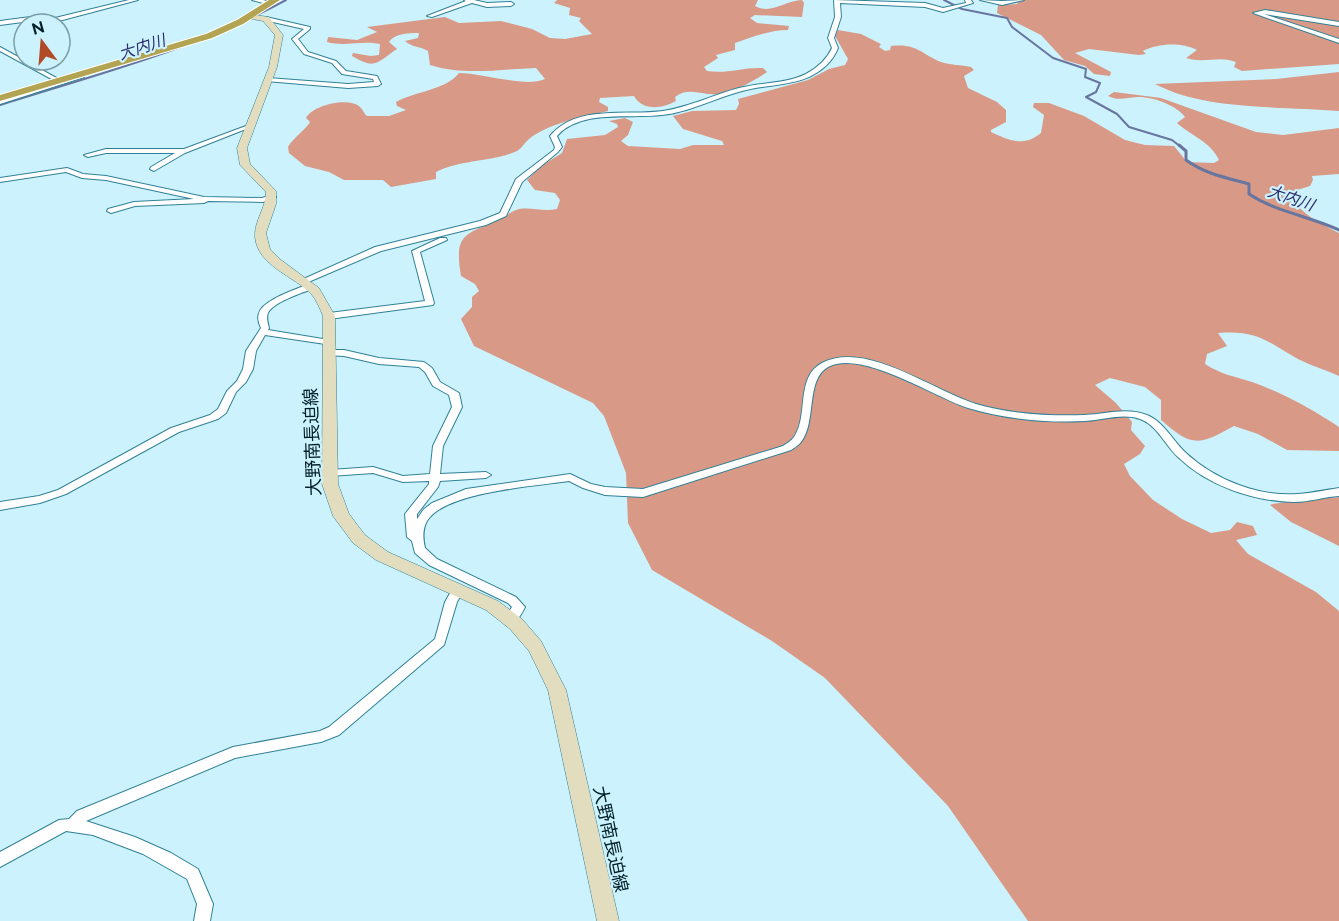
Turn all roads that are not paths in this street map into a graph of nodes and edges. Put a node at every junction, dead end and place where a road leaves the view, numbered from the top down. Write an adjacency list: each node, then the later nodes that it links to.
1 (135, 0): 13 (street)
2 (255, 0): 6 (street)
3 (968, 0): 8 (street)
4 (983, 0): 5 (street)
5 (1021, 0)
6 (273, 1): 11 (highway)
7 (469, 1): 9 (street); 10 (street)
8 (837, 1): 30 (street)
9 (511, 4)
10 (430, 16)
11 (258, 17): 18 (highway); 19 (main road); 19 (street)
12 (1271, 19): 14 (street); 15 (street); 16 (street)
13 (0, 23)
14 (1339, 24)
15 (1339, 40)
16 (1339, 46)
17 (0, 49): 20 (street)
18 (77, 75): 20 (highway); 21 (street)
19 (268, 80): 22 (main road)
20 (59, 81): 21 (highway)
21 (0, 100)
22 (248, 128): 23 (street); 27 (main road)
23 (185, 151): 24 (street); 25 (street)
24 (88, 154)
25 (154, 170)
26 (0, 180): 28 (street)
27 (272, 197): 28 (street); 31 (main road)
28 (210, 200): 29 (street)
29 (111, 211)
30 (472, 226): 31 (street); 32 (street)
31 (307, 284): 32 (main road); 33 (street)
32 (329, 316): 34 (main road, 大野南長迫線)
33 (264, 332): 34 (street); 39 (street)
34 (329, 348): 35 (main road, 大野南長迫線); 37 (street)
35 (330, 473): 37 (street); 41 (main road, 大野南長迫線)
36 (486, 475): 37 (street)
37 (435, 477): 40 (street)
38 (1339, 492): 40 (street)
39 (0, 506)
40 (416, 538): 42 (street)
41 (457, 591): 42 (main road, 大野南長迫線); 43 (street)
42 (510, 619): 46 (main road, 大野南長迫線)
43 (74, 824): 44 (street); 45 (street)
44 (0, 860)
45 (202, 921)
46 (608, 921)

